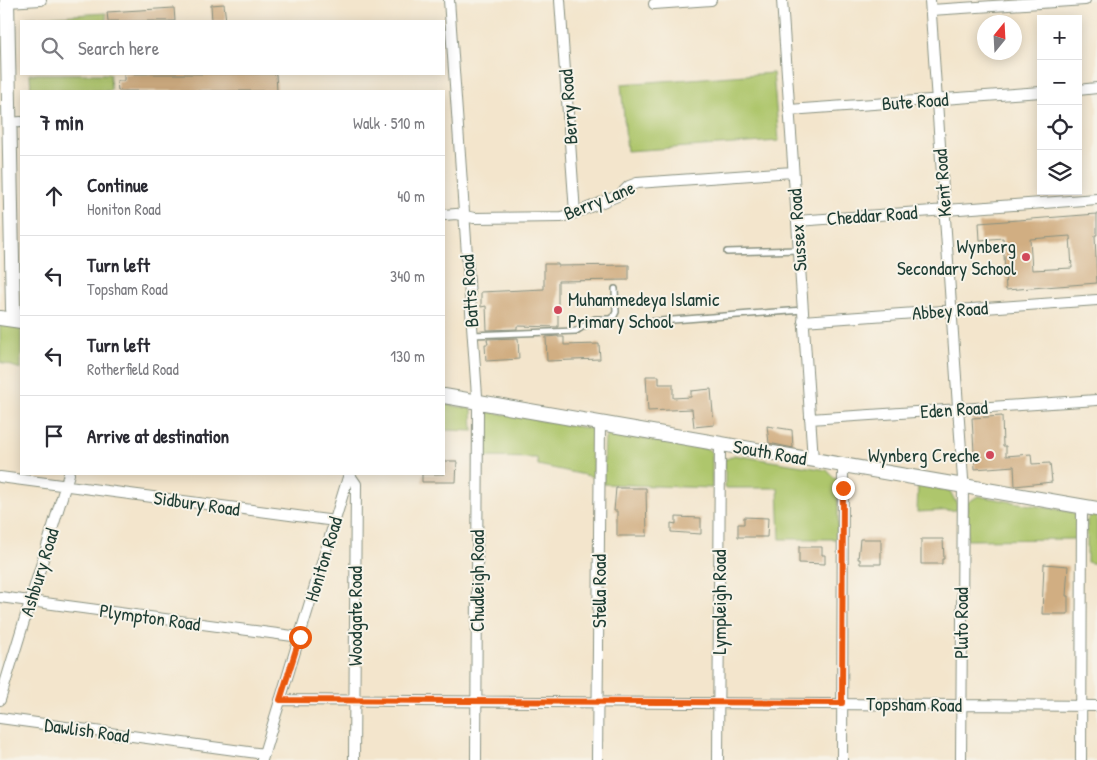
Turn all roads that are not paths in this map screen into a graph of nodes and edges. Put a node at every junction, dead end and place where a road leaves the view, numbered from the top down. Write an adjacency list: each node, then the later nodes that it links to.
1 (41, 0): 7 (street)
2 (448, 0): 13 (street, Batts Road)
3 (560, 0): 21 (street, Berry Road)
4 (711, 0): 8 (street)
5 (782, 0): 16 (street, Sussex Road)
6 (1085, 0): 9 (street)
7 (7, 1): 17 (street)
8 (654, 4)
9 (931, 5): 15 (street, Kent Road)
10 (1097, 88): 11 (street)
11 (1082, 90)
12 (1037, 92): 15 (street, Bute Road)
13 (455, 93): 14 (street); 23 (street, Batts Road)
14 (445, 94)
15 (937, 100): 16 (street, Bute Road); 20 (street, Kent Road)
16 (789, 110): 18 (street, Sussex Road)
17 (15, 123): 25 (street)
18 (793, 172): 21 (street, Berry Lane); 24 (street, Sussex Road)
19 (1097, 199): 20 (street, Cheddar Road)
20 (944, 210): 24 (street, Cheddar Road); 32 (street, Kent Road)
21 (575, 214): 23 (street, Berry Lane)
22 (445, 215): 23 (street, Berry Lane)
23 (464, 217): 38 (street, Batts Road)
24 (796, 221): 26 (street, Sussex Road)
25 (17, 244): 28 (street)
26 (798, 250): 27 (lane); 33 (street, Sussex Road)
27 (727, 252)
28 (12, 275): 30 (street); 35 (street)
29 (615, 289): 38 (lane)
30 (0, 293)
31 (1097, 300): 32 (street, Abbey Road)
32 (951, 310): 33 (street, Abbey Road); 42 (street, Kent Road)
33 (803, 316): 37 (lane); 43 (street, Sussex Road)
34 (0, 318): 36 (street)
35 (20, 320)
36 (20, 321)
37 (647, 322)
38 (472, 335): 41 (street, Batts Road)
39 (445, 396): 41 (street, South Road)
40 (1097, 400): 42 (street, Eden Road)
41 (477, 402): 44 (street, South Road); 63 (street, Chudleigh Road)
42 (958, 409): 43 (street, Eden Road); 53 (street, Kent Road)
43 (810, 419): 46 (street, Sussex Road)
44 (600, 423): 45 (street, South Road); 64 (street, Stella Road)
45 (720, 444): 46 (street, South Road); 65 (street, Lympleigh Road)
46 (813, 460): 47 (street, South Road)
47 (843, 465): 53 (street, South Road); 66 (street)
48 (69, 475): 52 (street, Ashbury Road)
49 (349, 475): 56 (street, Honiton Road)
50 (350, 475): 62 (street, Woodgate Road)
51 (0, 476): 52 (street, Sidbury Road)
52 (66, 486): 56 (street, Sidbury Road); 58 (street, Ashbury Road)
53 (963, 486): 54 (street, South Road); 67 (street, Pluto Road)
54 (1082, 506): 55 (street, South Road); 68 (street)
55 (1097, 509)
56 (335, 521): 59 (street, Honiton Road)
57 (0, 597): 58 (street, Plympton Road)
58 (30, 601): 59 (street, Plympton Road); 60 (street, Ashbury Road)
59 (300, 637): 61 (street, Honiton Road)
60 (0, 700)
61 (280, 700): 62 (street, Topsham Road); 71 (street, Honiton Road)
62 (354, 700): 63 (street, Topsham Road); 72 (street, Woodgate Road)
63 (477, 701): 64 (street, Topsham Road); 73 (street, Chudleigh Road)
64 (598, 702): 65 (street, Topsham Road); 74 (street, Stella Road)
65 (719, 703): 66 (street, Topsham Road); 75 (street, Lympleigh Road)
66 (842, 703): 67 (street, Topsham Road); 76 (street)
67 (961, 705): 68 (street, Topsham Road); 77 (street, Pluto Road)
68 (1081, 706): 69 (street, Topsham Road); 78 (street)
69 (1097, 706)
70 (0, 718): 71 (street, Dawlish Road)
71 (263, 757)
72 (354, 760)
73 (476, 760)
74 (597, 760)
75 (718, 760)
76 (842, 760)
77 (960, 760)
78 (1081, 760)

